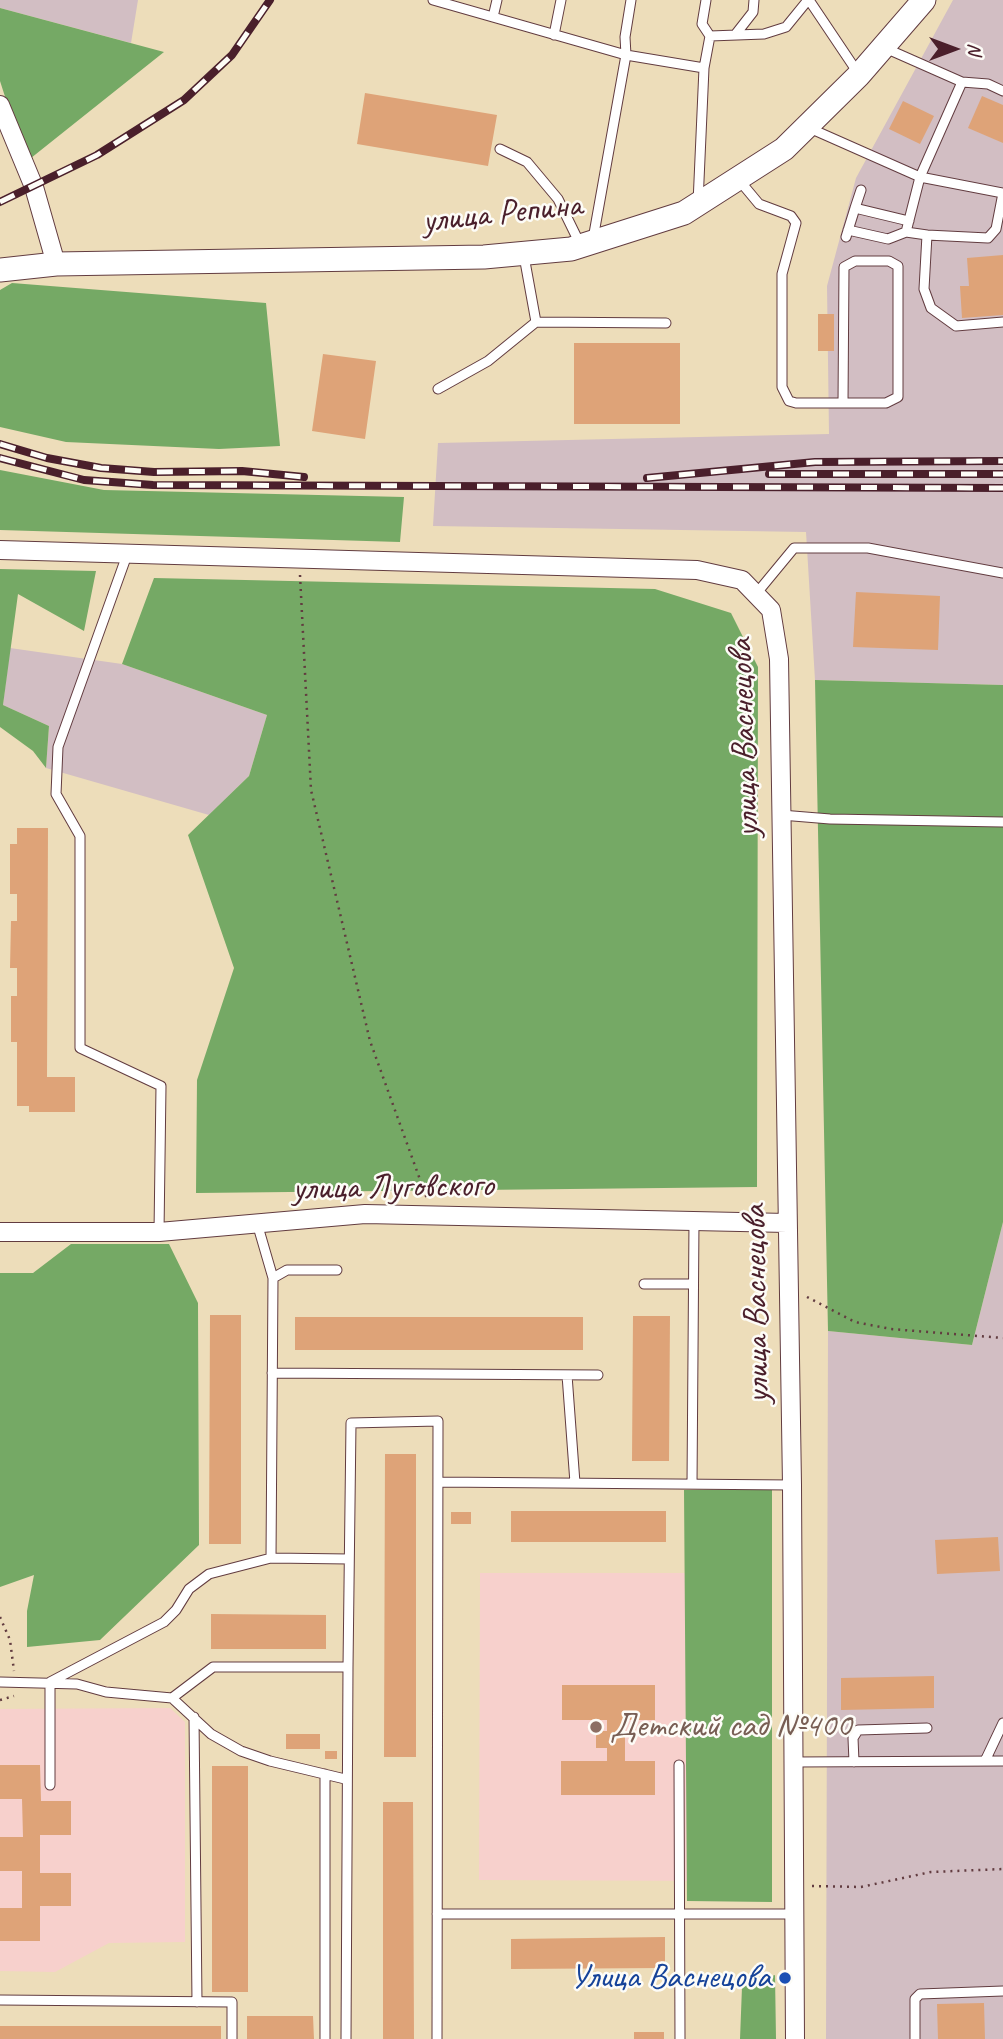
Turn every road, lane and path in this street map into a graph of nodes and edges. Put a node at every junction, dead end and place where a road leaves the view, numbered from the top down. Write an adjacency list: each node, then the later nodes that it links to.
1 (433, 0): 9 (lane)
2 (496, 0): 9 (lane)
3 (561, 0): 10 (lane)
4 (631, 0): 14 (lane)
5 (706, 0): 12 (lane)
6 (754, 0): 11 (lane)
7 (808, 0): 11 (lane); 16 (lane)
8 (924, 0): 13 (street, улица Репина)
9 (494, 17): 10 (lane)
10 (554, 35): 14 (lane)
11 (735, 35): 12 (lane)
12 (710, 36): 15 (lane)
13 (883, 47): 16 (street, улица Репина); 17 (lane)
14 (626, 55): 15 (lane); 31 (lane)
15 (704, 68): 26 (lane)
16 (859, 75): 20 (street, улица Репина)
17 (961, 82): 18 (lane); 22 (lane)
18 (1003, 91)
19 (0, 105): 33 (street)
20 (806, 127): 22 (lane); 23 (street, улица Репина)
21 (500, 149): 31 (lane)
22 (920, 177): 25 (lane); 28 (lane)
23 (738, 178): 26 (street, улица Репина); 39 (lane)
24 (860, 190): 27 (lane)
25 (1003, 193): 30 (lane)
26 (698, 204): 31 (street, улица Репина)
27 (855, 208): 28 (lane); 29 (lane)
28 (909, 220): 29 (lane)
29 (906, 232): 30 (lane)
30 (927, 235): 36 (lane)
31 (587, 244): 32 (street, улица Репина)
32 (524, 253): 33 (street, улица Репина); 35 (lane)
33 (56, 264): 34 (street, улица Репина)
34 (0, 270)
35 (536, 322): 37 (lane); 38 (lane)
36 (1003, 322)
37 (666, 323)
38 (438, 389)
39 (843, 403): 39 (lane)
40 (0, 550): 41 (street)
41 (127, 555): 42 (street); 52 (lane)
42 (299, 559): 44 (street, улица Васнецова); 47 (path)
43 (1003, 573): 44 (lane)
44 (756, 594): 45 (street, улица Васнецова)
45 (781, 815): 46 (lane); 50 (street, улица Васнецова)
46 (1003, 822)
47 (432, 1215): 48 (street, улица Луговского); 49 (street, улица Луговского)
48 (694, 1221): 50 (street, улица Луговского); 56 (lane)
49 (257, 1223): 52 (street, улица Луговского); 54 (lane)
50 (787, 1223): 57 (street, улица Васнецова)
51 (0, 1232): 52 (street, улица Луговского)
52 (159, 1232)
53 (337, 1270): 54 (lane)
54 (273, 1278): 59 (lane)
55 (645, 1284): 56 (lane)
56 (693, 1284): 64 (lane)
57 (788, 1287): 58 (path); 65 (street, улица Васнецова)
58 (1003, 1338)
59 (272, 1373): 60 (lane); 66 (lane)
60 (567, 1375): 61 (lane); 63 (lane)
61 (598, 1375)
62 (438, 1482): 63 (lane); 67 (lane); 87 (lane)
63 (575, 1483): 64 (lane)
64 (692, 1484): 65 (lane)
65 (792, 1485): 79 (street, улица Васнецова)
66 (271, 1558): 67 (lane); 72 (lane)
67 (349, 1559): 69 (lane)
68 (0, 1617): 71 (path)
69 (348, 1667): 73 (lane); 83 (lane)
70 (0, 1682): 71 (lane)
71 (16, 1682): 72 (lane)
72 (50, 1682): 73 (lane); 84 (lane)
73 (172, 1698): 74 (lane)
74 (194, 1717): 82 (lane); 92 (lane)
75 (1003, 1723): 78 (lane)
76 (927, 1728): 80 (lane)
77 (1003, 1760): 78 (lane)
78 (985, 1761): 80 (lane)
79 (794, 1762): 80 (lane); 89 (street, улица Васнецова)
80 (854, 1762)
81 (679, 1765): 88 (lane)
82 (325, 1774): 83 (lane); 94 (lane)
83 (345, 1779): 95 (lane)
84 (50, 1785)
85 (1003, 1869): 86 (path)
86 (805, 1886)
87 (438, 1914): 88 (lane); 96 (lane)
88 (680, 1914): 89 (lane); 97 (lane)
89 (794, 1914): 98 (street, улица Васнецова)
90 (1003, 1991): 99 (lane)
91 (0, 2000): 92 (lane)
92 (197, 2002): 93 (lane)
93 (232, 2039)
94 (326, 2039)
95 (346, 2039)
96 (438, 2039)
97 (680, 2039)
98 (795, 2039)
99 (915, 2039)

